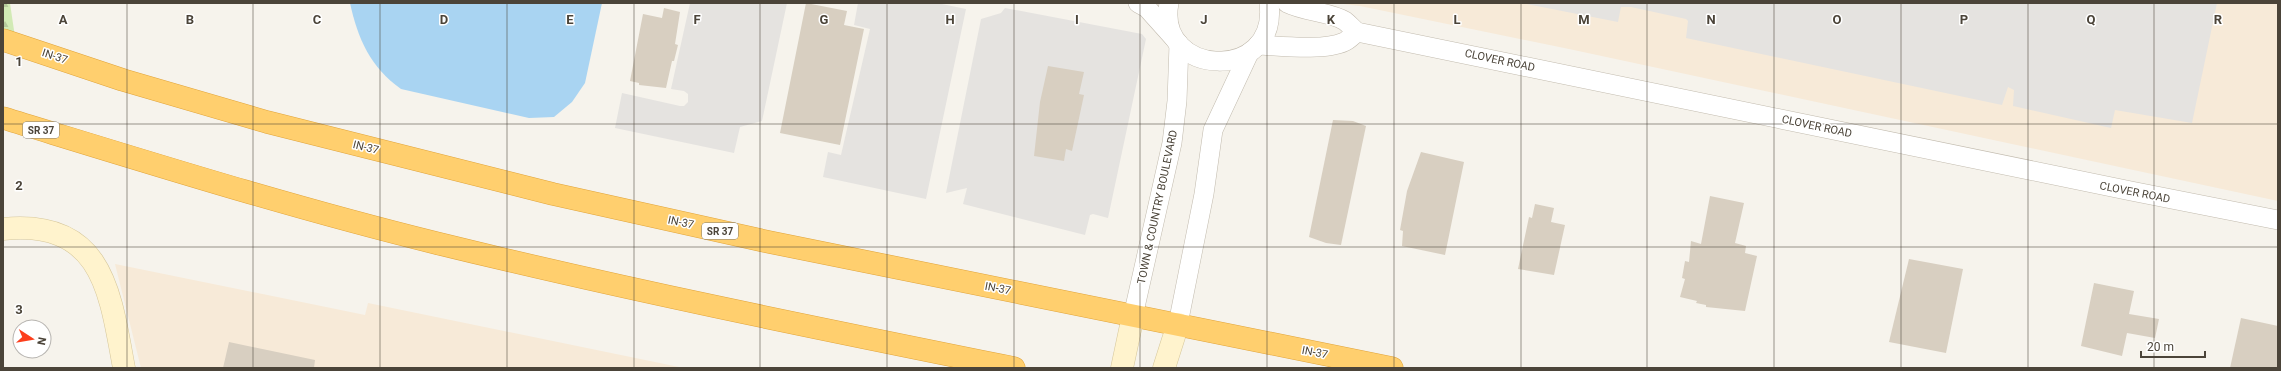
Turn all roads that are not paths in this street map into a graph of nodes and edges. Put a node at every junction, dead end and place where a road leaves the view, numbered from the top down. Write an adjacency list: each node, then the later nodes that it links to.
1 (1138, 3): 7 (street)
2 (1169, 3): 7 (street)
3 (1269, 3): 8 (street)
4 (1287, 3): 5 (street, CLOVER ROAD)
5 (1357, 32): 8 (street); 10 (street, CLOVER ROAD)
6 (3, 40): 12 (highway, IN-37 / SR 37)
7 (1177, 42): 8 (street); 12 (street, TOWN & COUNTRY BOULEVARD)
8 (1253, 49): 13 (street)
9 (3, 118): 15 (highway, SR 37)
10 (2278, 220)
11 (9, 229): 14 (street)
12 (1134, 316): 13 (highway, IN-37 / SR 37); 16 (street, TOWN & COUNTRY BOULEVARD)
13 (1178, 324): 17 (street); 18 (highway, IN-37 / SR 37)
14 (124, 368)
15 (1014, 368)
16 (1122, 368)
17 (1164, 368)
18 (1392, 368)

